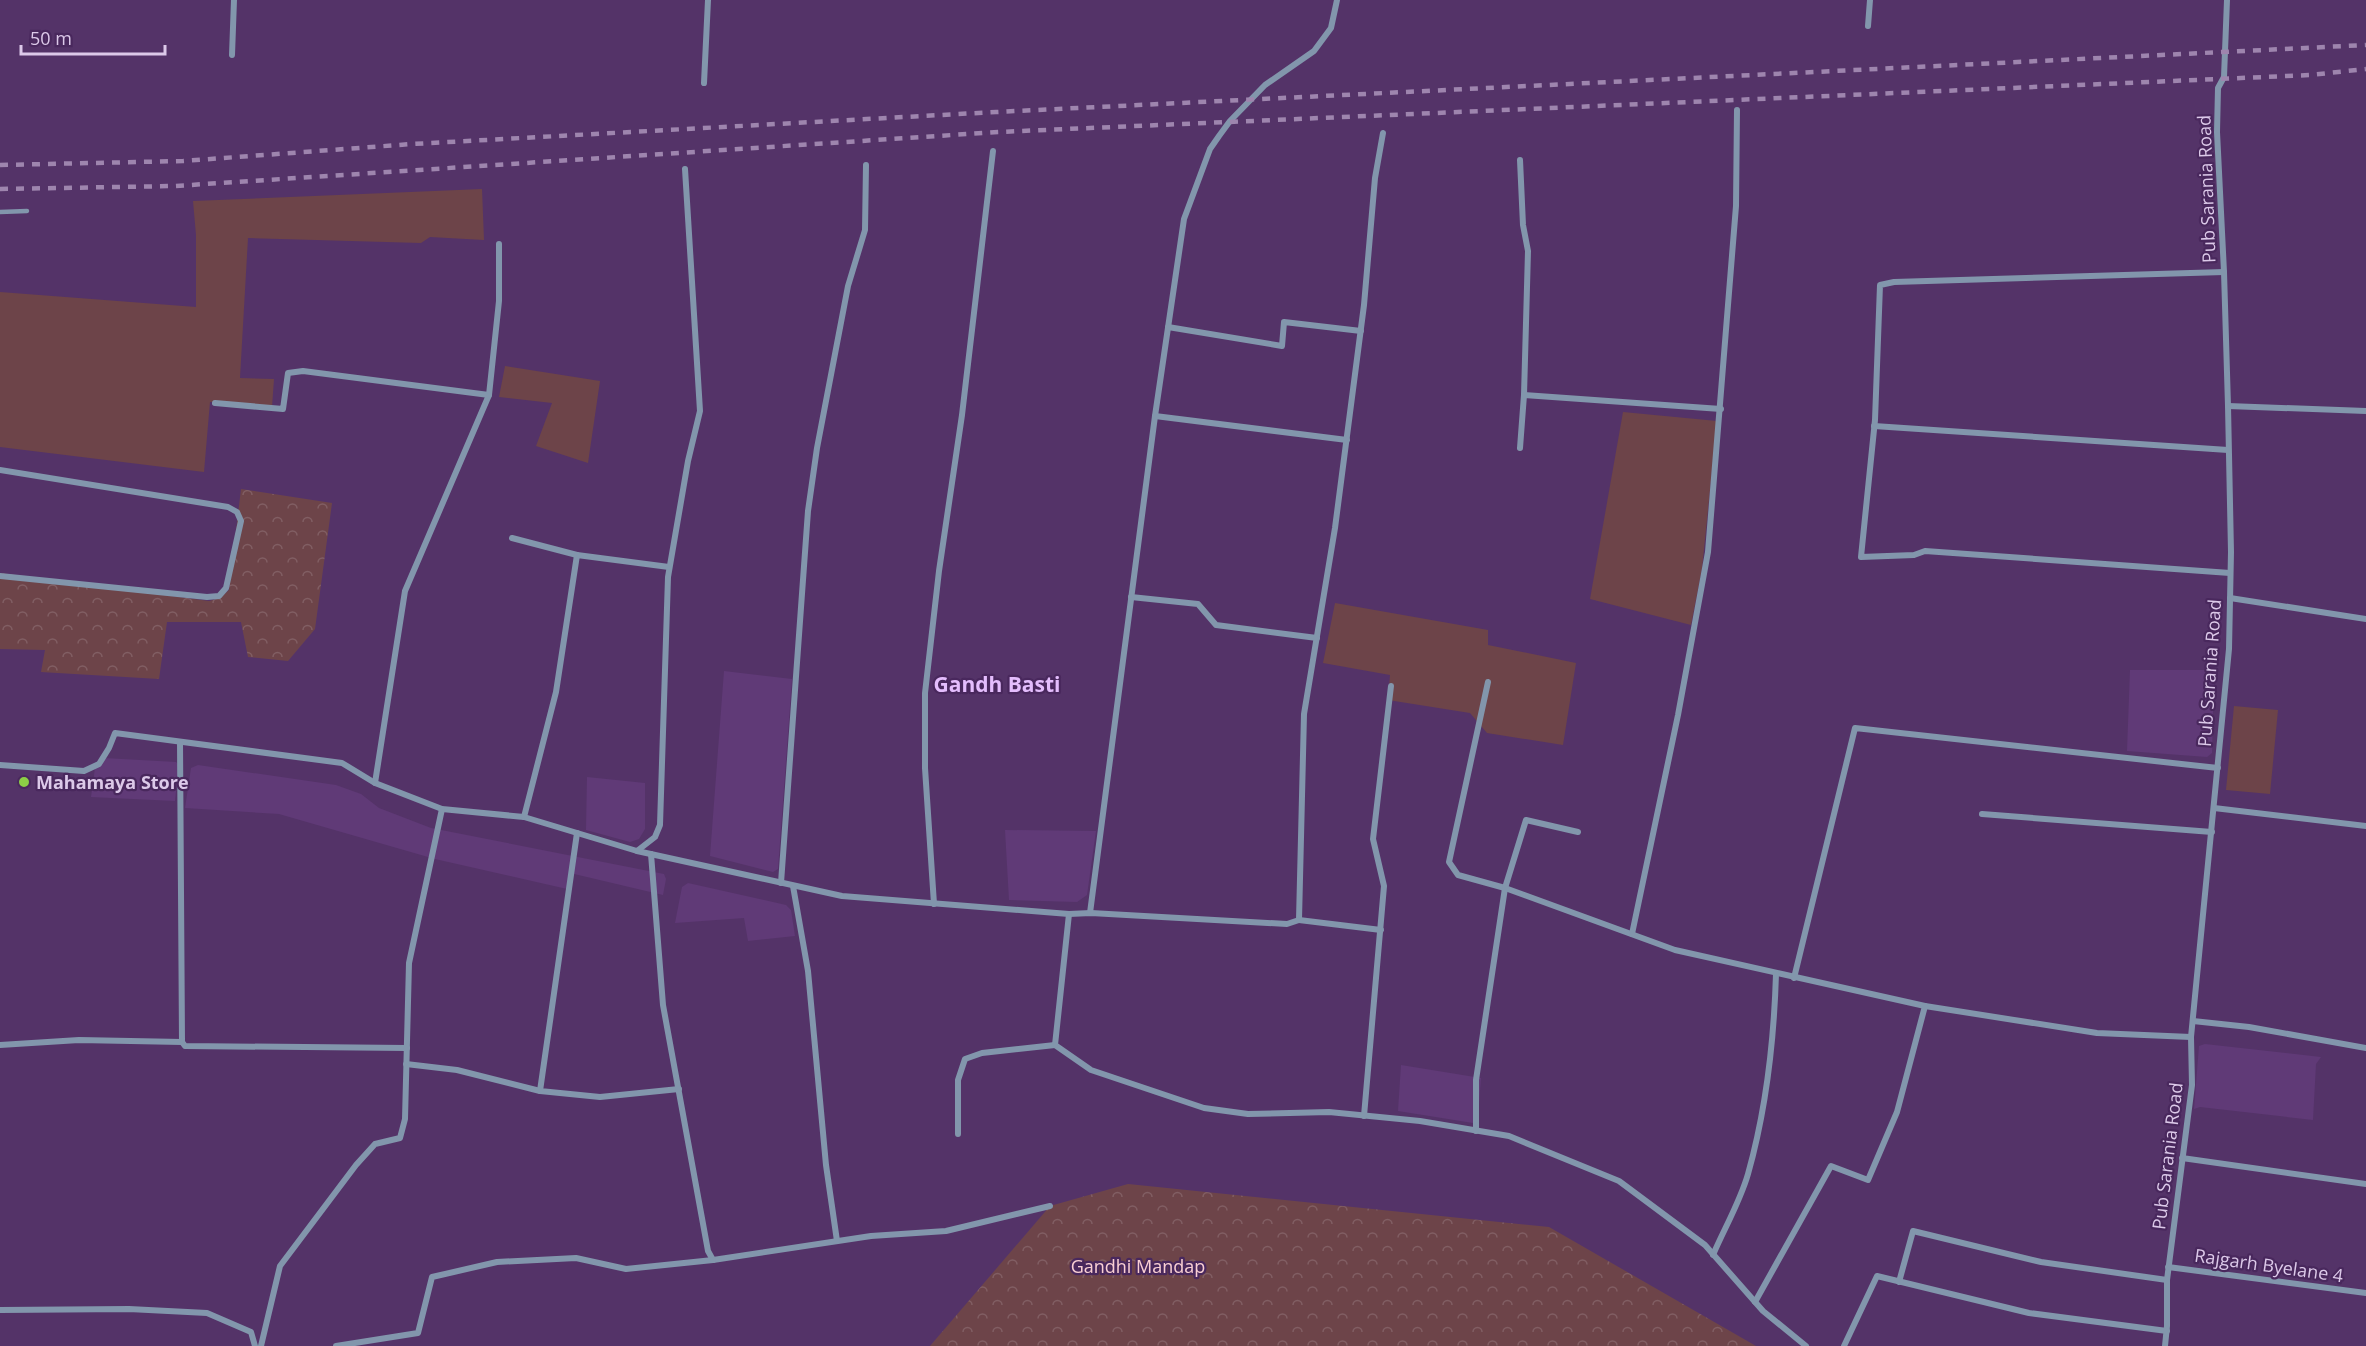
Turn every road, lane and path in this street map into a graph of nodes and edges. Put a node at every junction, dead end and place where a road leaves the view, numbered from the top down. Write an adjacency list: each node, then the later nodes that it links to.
1 (234, 0): 7 (street)
2 (708, 0): 8 (street)
3 (1337, 0): 19 (street)
4 (1870, 0): 6 (street)
5 (2227, 0): 18 (street, Pub Sarania Road)
6 (1868, 26)
7 (232, 56)
8 (705, 83)
9 (1737, 110): 25 (street)
10 (1383, 133): 20 (street)
11 (993, 151): 61 (street)
12 (1520, 160): 22 (street)
13 (866, 165): 58 (street)
14 (685, 169): 35 (street)
15 (27, 211): 16 (lane)
16 (0, 212)
17 (499, 244): 21 (street)
18 (2224, 272): 24 (street, Pub Sarania Road); 28 (street)
19 (1168, 327): 20 (street); 27 (street)
20 (1361, 331): 29 (street)
21 (489, 395): 23 (street); 47 (street)
22 (1524, 395): 25 (street); 30 (street)
23 (215, 403)
24 (2228, 406): 26 (street); 31 (street, Pub Sarania Road)
25 (1721, 409): 66 (street)
26 (2366, 411)
27 (1155, 416): 29 (street); 38 (street)
28 (1874, 426): 31 (street); 36 (street)
29 (1347, 440): 41 (street)
30 (1520, 448)
31 (2228, 450): 36 (street, Pub Sarania Road)
32 (0, 470): 37 (street)
33 (512, 538): 34 (street)
34 (577, 555): 35 (street); 51 (street)
35 (669, 567): 56 (street)
36 (2230, 573): 39 (street, Pub Sarania Road)
37 (0, 576)
38 (1131, 597): 41 (street); 62 (street)
39 (2230, 598): 40 (street); 46 (street, Pub Sarania Road)
40 (2366, 619)
41 (1317, 638): 64 (street)
42 (1488, 682): 60 (street)
43 (1391, 686): 65 (street)
44 (180, 742): 45 (street); 47 (street); 72 (street)
45 (0, 765)
46 (2218, 768): 48 (street, Pub Sarania Road); 68 (street)
47 (375, 783): 49 (street)
48 (2214, 808): 52 (street); 54 (street, Pub Sarania Road)
49 (442, 809): 51 (street); 75 (street)
50 (1982, 814): 54 (street)
51 (524, 817): 55 (street)
52 (2366, 826)
53 (1578, 832): 60 (street)
54 (2212, 832): 70 (street, Pub Sarania Road)
55 (577, 833): 56 (street); 79 (street)
56 (637, 851): 57 (street)
57 (651, 854): 58 (street); 78 (street)
58 (781, 884): 59 (street)
59 (793, 886): 61 (street); 86 (street)
60 (1505, 888): 66 (street); 81 (street)
61 (934, 904): 63 (street)
62 (1090, 913): 63 (street); 64 (street)
63 (1069, 914): 74 (street)
64 (1299, 920): 65 (street)
65 (1381, 930): 80 (street)
66 (1632, 934): 67 (street)
67 (1776, 974): 68 (street); 87 (street)
68 (1794, 978): 69 (street)
69 (1925, 1006): 71 (street); 93 (street)
70 (2193, 1021): 71 (street, Pub Sarania Road); 76 (street)
71 (2191, 1037): 83 (street, Pub Sarania Road)
72 (182, 1042): 73 (street); 75 (street)
73 (0, 1045)
74 (1055, 1045): 80 (street); 82 (street)
75 (407, 1048): 77 (street)
76 (2366, 1048)
77 (406, 1064): 79 (street); 97 (street)
78 (679, 1089): 79 (street); 88 (street)
79 (540, 1091)
80 (1364, 1116): 81 (street)
81 (1476, 1131): 87 (street)
82 (958, 1134)
83 (2182, 1158): 84 (street); 89 (street, Pub Sarania Road)
84 (2366, 1184)
85 (1050, 1206): 86 (street)
86 (837, 1241): 88 (street)
87 (1713, 1255): 93 (street)
88 (713, 1260): 98 (street)
89 (2168, 1267): 90 (street, Pub Sarania Road); 92 (street, Rajgarh Byelane 4)
90 (2167, 1280): 91 (street); 95 (street, Pub Sarania Road)
91 (1899, 1282): 95 (street); 100 (street)
92 (2366, 1293)
93 (1755, 1302): 99 (street)
94 (0, 1310): 96 (street)
95 (2167, 1331): 101 (street, Pub Sarania Road)
96 (255, 1346)
97 (261, 1346)
98 (336, 1346)
99 (1806, 1346)
100 (1844, 1346)
101 (2165, 1346)

